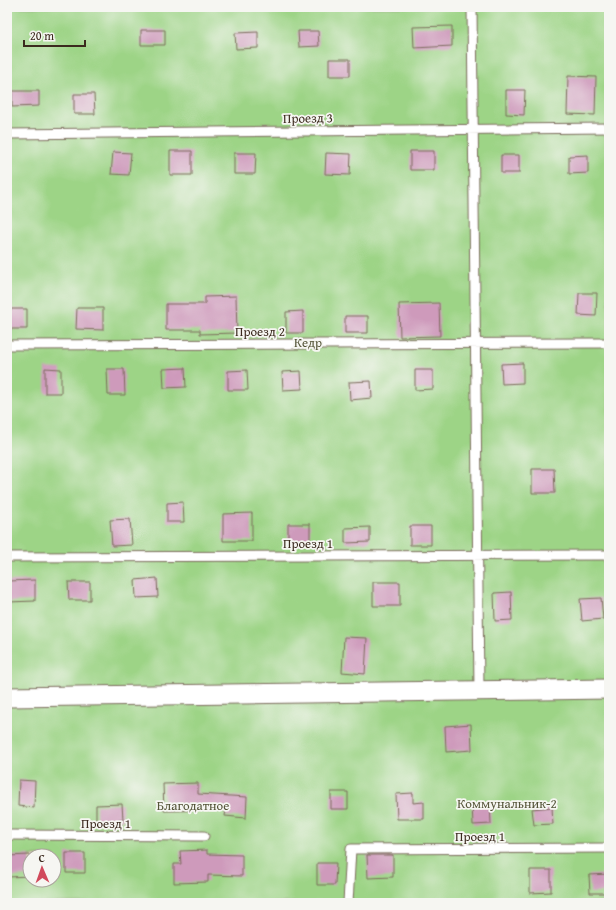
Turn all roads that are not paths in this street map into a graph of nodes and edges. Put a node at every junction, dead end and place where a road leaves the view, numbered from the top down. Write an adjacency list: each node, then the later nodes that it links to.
1 (472, 7): 3 (lane)
2 (609, 128): 3 (lane, Проезд 3)
3 (473, 129): 4 (lane, Проезд 3); 6 (lane)
4 (7, 134)
5 (609, 343): 6 (lane, Проезд 2)
6 (475, 344): 7 (lane, Проезд 2); 8 (lane)
7 (7, 345)
8 (477, 555): 9 (lane, Проезд 1); 10 (lane, Проезд 1); 12 (lane)
9 (609, 555)
10 (7, 557)
11 (609, 689): 12 (street)
12 (478, 691): 13 (street)
13 (7, 697)
14 (7, 835): 15 (lane, Проезд 1)
15 (204, 836)
16 (609, 848): 17 (lane, Проезд 1)
17 (348, 903)

